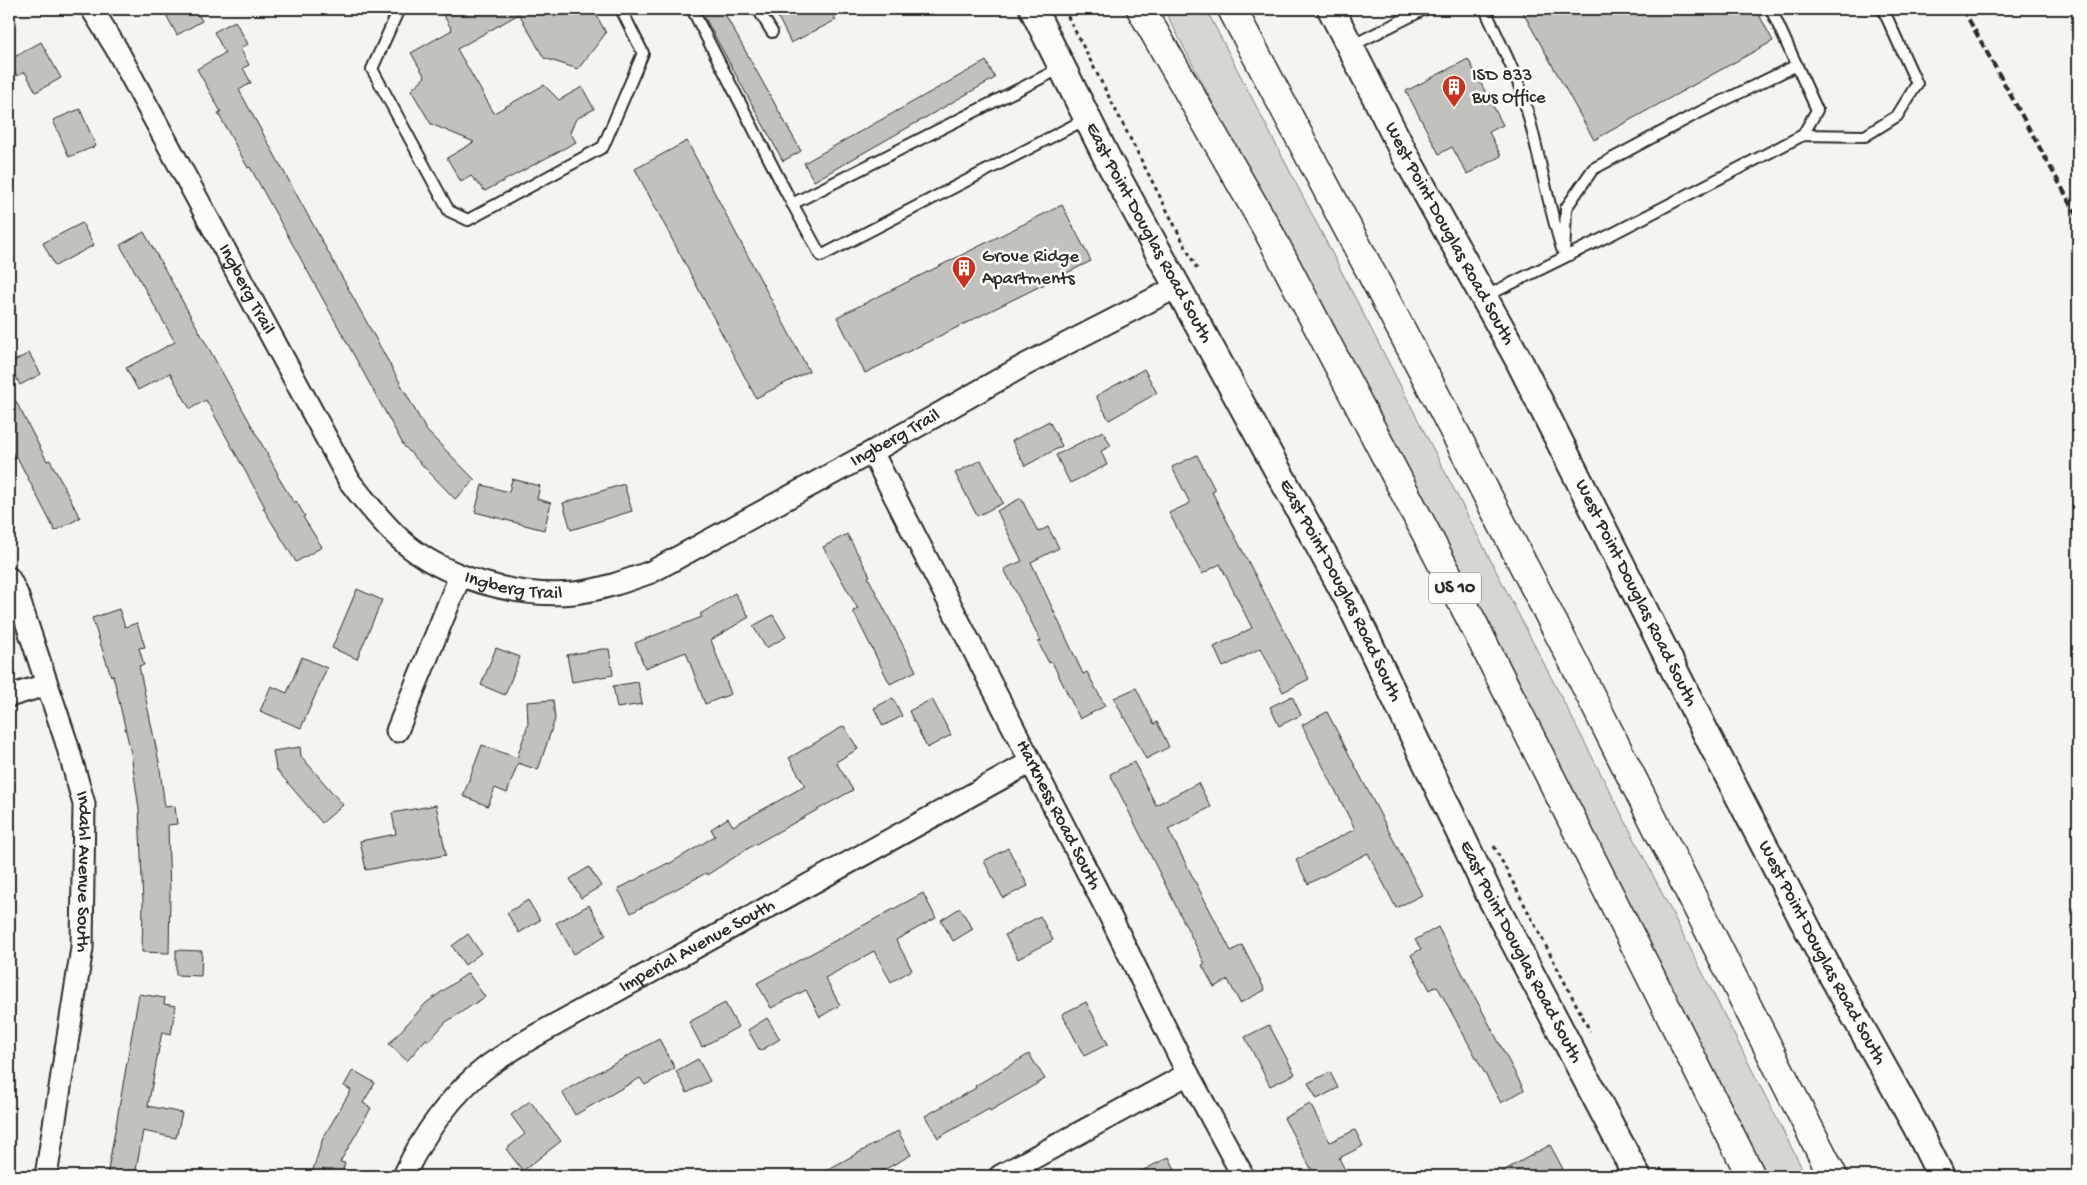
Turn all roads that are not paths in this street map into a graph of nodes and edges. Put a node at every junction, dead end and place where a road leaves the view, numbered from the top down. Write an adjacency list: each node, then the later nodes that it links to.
1 (92, 9): 25 (street, Ingberg Trail)
2 (398, 9): 3 (lane)
3 (621, 9)
4 (692, 9): 20 (lane)
5 (758, 9): 14 (lane)
6 (1033, 9): 17 (street, East Point Douglas Road South)
7 (1141, 9): 37 (highway, US 10)
8 (1232, 9): 38 (highway)
9 (1330, 9): 15 (street, West Point Douglas Road South)
10 (1425, 9): 15 (lane)
11 (1485, 9): 21 (lane)
12 (1771, 9): 16 (lane)
13 (1883, 9): 19 (lane)
14 (772, 32)
15 (1350, 47): 23 (street, West Point Douglas Road South)
16 (1797, 65): 19 (lane); 21 (lane)
17 (1062, 68): 18 (street, East Point Douglas Road South); 20 (lane)
18 (1087, 118): 20 (lane); 22 (street, East Point Douglas Road South)
19 (1803, 135): 21 (lane)
20 (792, 204)
21 (1564, 257): 23 (lane)
22 (1177, 287): 24 (street, Ingberg Trail); 36 (street, East Point Douglas Road South)
23 (1484, 297): 39 (street, West Point Douglas Road South)
24 (872, 452): 25 (street, Ingberg Trail); 30 (street, Harkness Road South)
25 (460, 576): 29 (street)
26 (9, 578): 27 (street, Indahl Avenue South)
27 (46, 685): 28 (street); 32 (street, Indahl Avenue South)
28 (9, 696)
29 (397, 731)
30 (1031, 762): 31 (street, Harkness Road South); 33 (street, Imperial Avenue South)
31 (1188, 1074): 34 (street); 35 (street, Harkness Road South)
32 (46, 1176)
33 (404, 1176)
34 (1000, 1176)
35 (1243, 1176)
36 (1637, 1176)
37 (1751, 1176)
38 (1833, 1176)
39 (1941, 1176)

